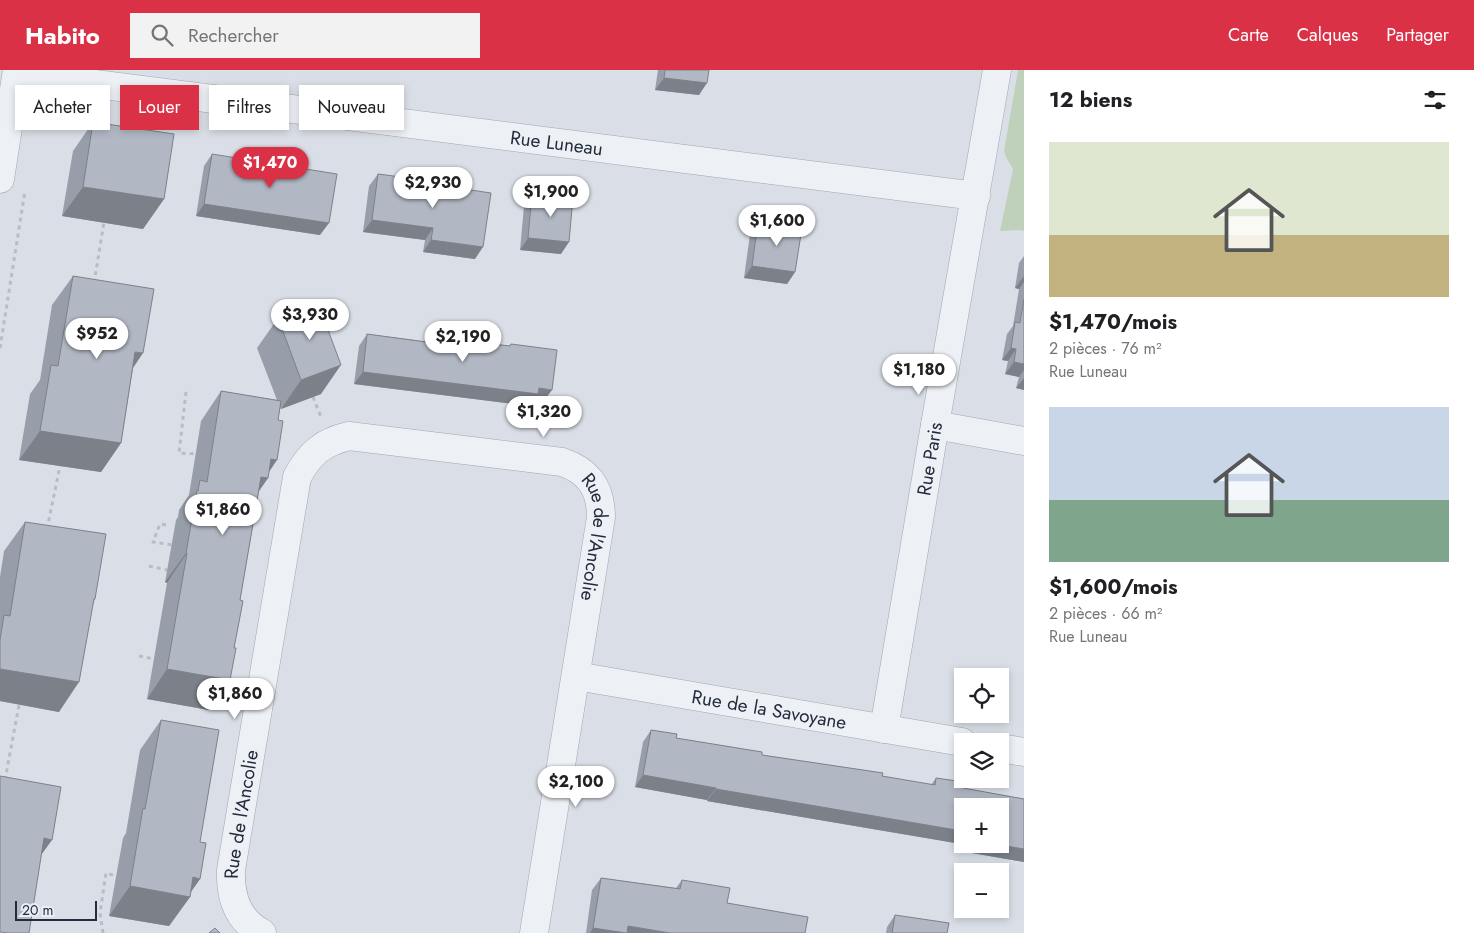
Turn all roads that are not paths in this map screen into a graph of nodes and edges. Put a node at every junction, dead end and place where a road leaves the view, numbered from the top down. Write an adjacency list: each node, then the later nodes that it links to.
1 (998, 70): 4 (street, Rue Paris)
2 (17, 72): 3 (street); 4 (street, Rue Luneau)
3 (0, 179)
4 (976, 196): 5 (street, Rue Paris)
5 (935, 425): 6 (street); 8 (street, Rue Paris)
6 (1024, 440)
7 (576, 676): 8 (street, Rue de la Savoyane); 12 (street, Rue de l'Ancolie); 13 (street, Rue de l'Ancolie)
8 (884, 729): 9 (street, Rue de la Savoyane)
9 (954, 741)
10 (1009, 750): 11 (street)
11 (1024, 752)
12 (262, 933)
13 (534, 933)

